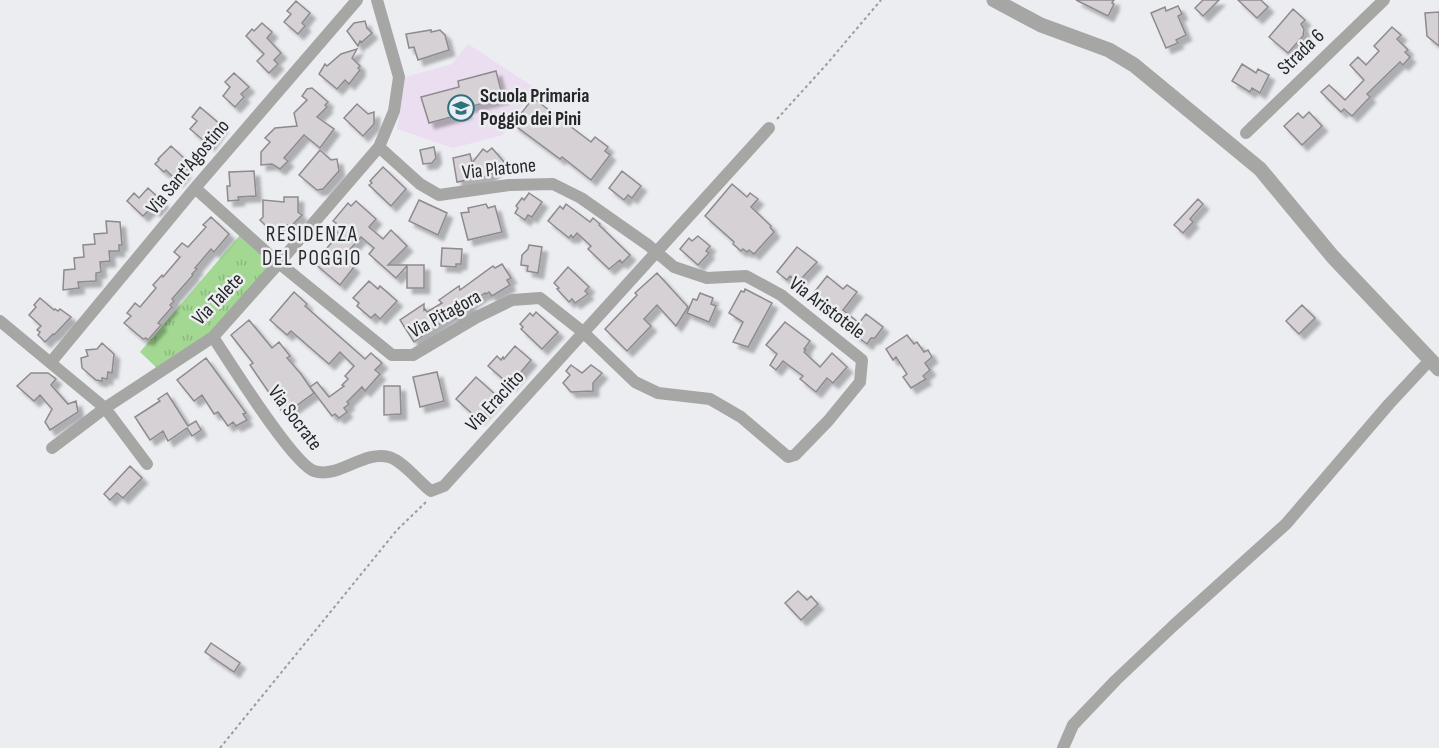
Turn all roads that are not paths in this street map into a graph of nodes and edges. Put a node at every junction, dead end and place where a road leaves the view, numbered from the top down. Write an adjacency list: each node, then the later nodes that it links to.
1 (357, 0): 8 (street, Via Sant'Agostino)
2 (377, 0): 7 (street, Via Talete)
3 (994, 0): 15 (street)
4 (1384, 0): 6 (street, Strada 6)
5 (769, 128): 9 (street, Via Eraclito)
6 (1246, 133)
7 (379, 147): 9 (street, Via Platone); 10 (street, Via Talete)
8 (195, 188): 10 (street, Via Pitagora); 14 (street, Via Sant'Agostino)
9 (656, 252): 12 (street, Via Eraclito); 12 (street, Via Aristotele)
10 (279, 263): 12 (street, Via Pitagora); 13 (street, Via Talete)
11 (0, 321): 14 (street)
12 (583, 332): 19 (street, Via Eraclito)
13 (213, 337): 16 (street, Via Talete); 19 (street, Via Socrate)
14 (51, 362): 16 (street)
15 (1435, 364): 20 (street)
16 (105, 408): 17 (street, Via Talete); 18 (street)
17 (52, 448)
18 (147, 464)
19 (431, 491)
20 (1063, 748)

